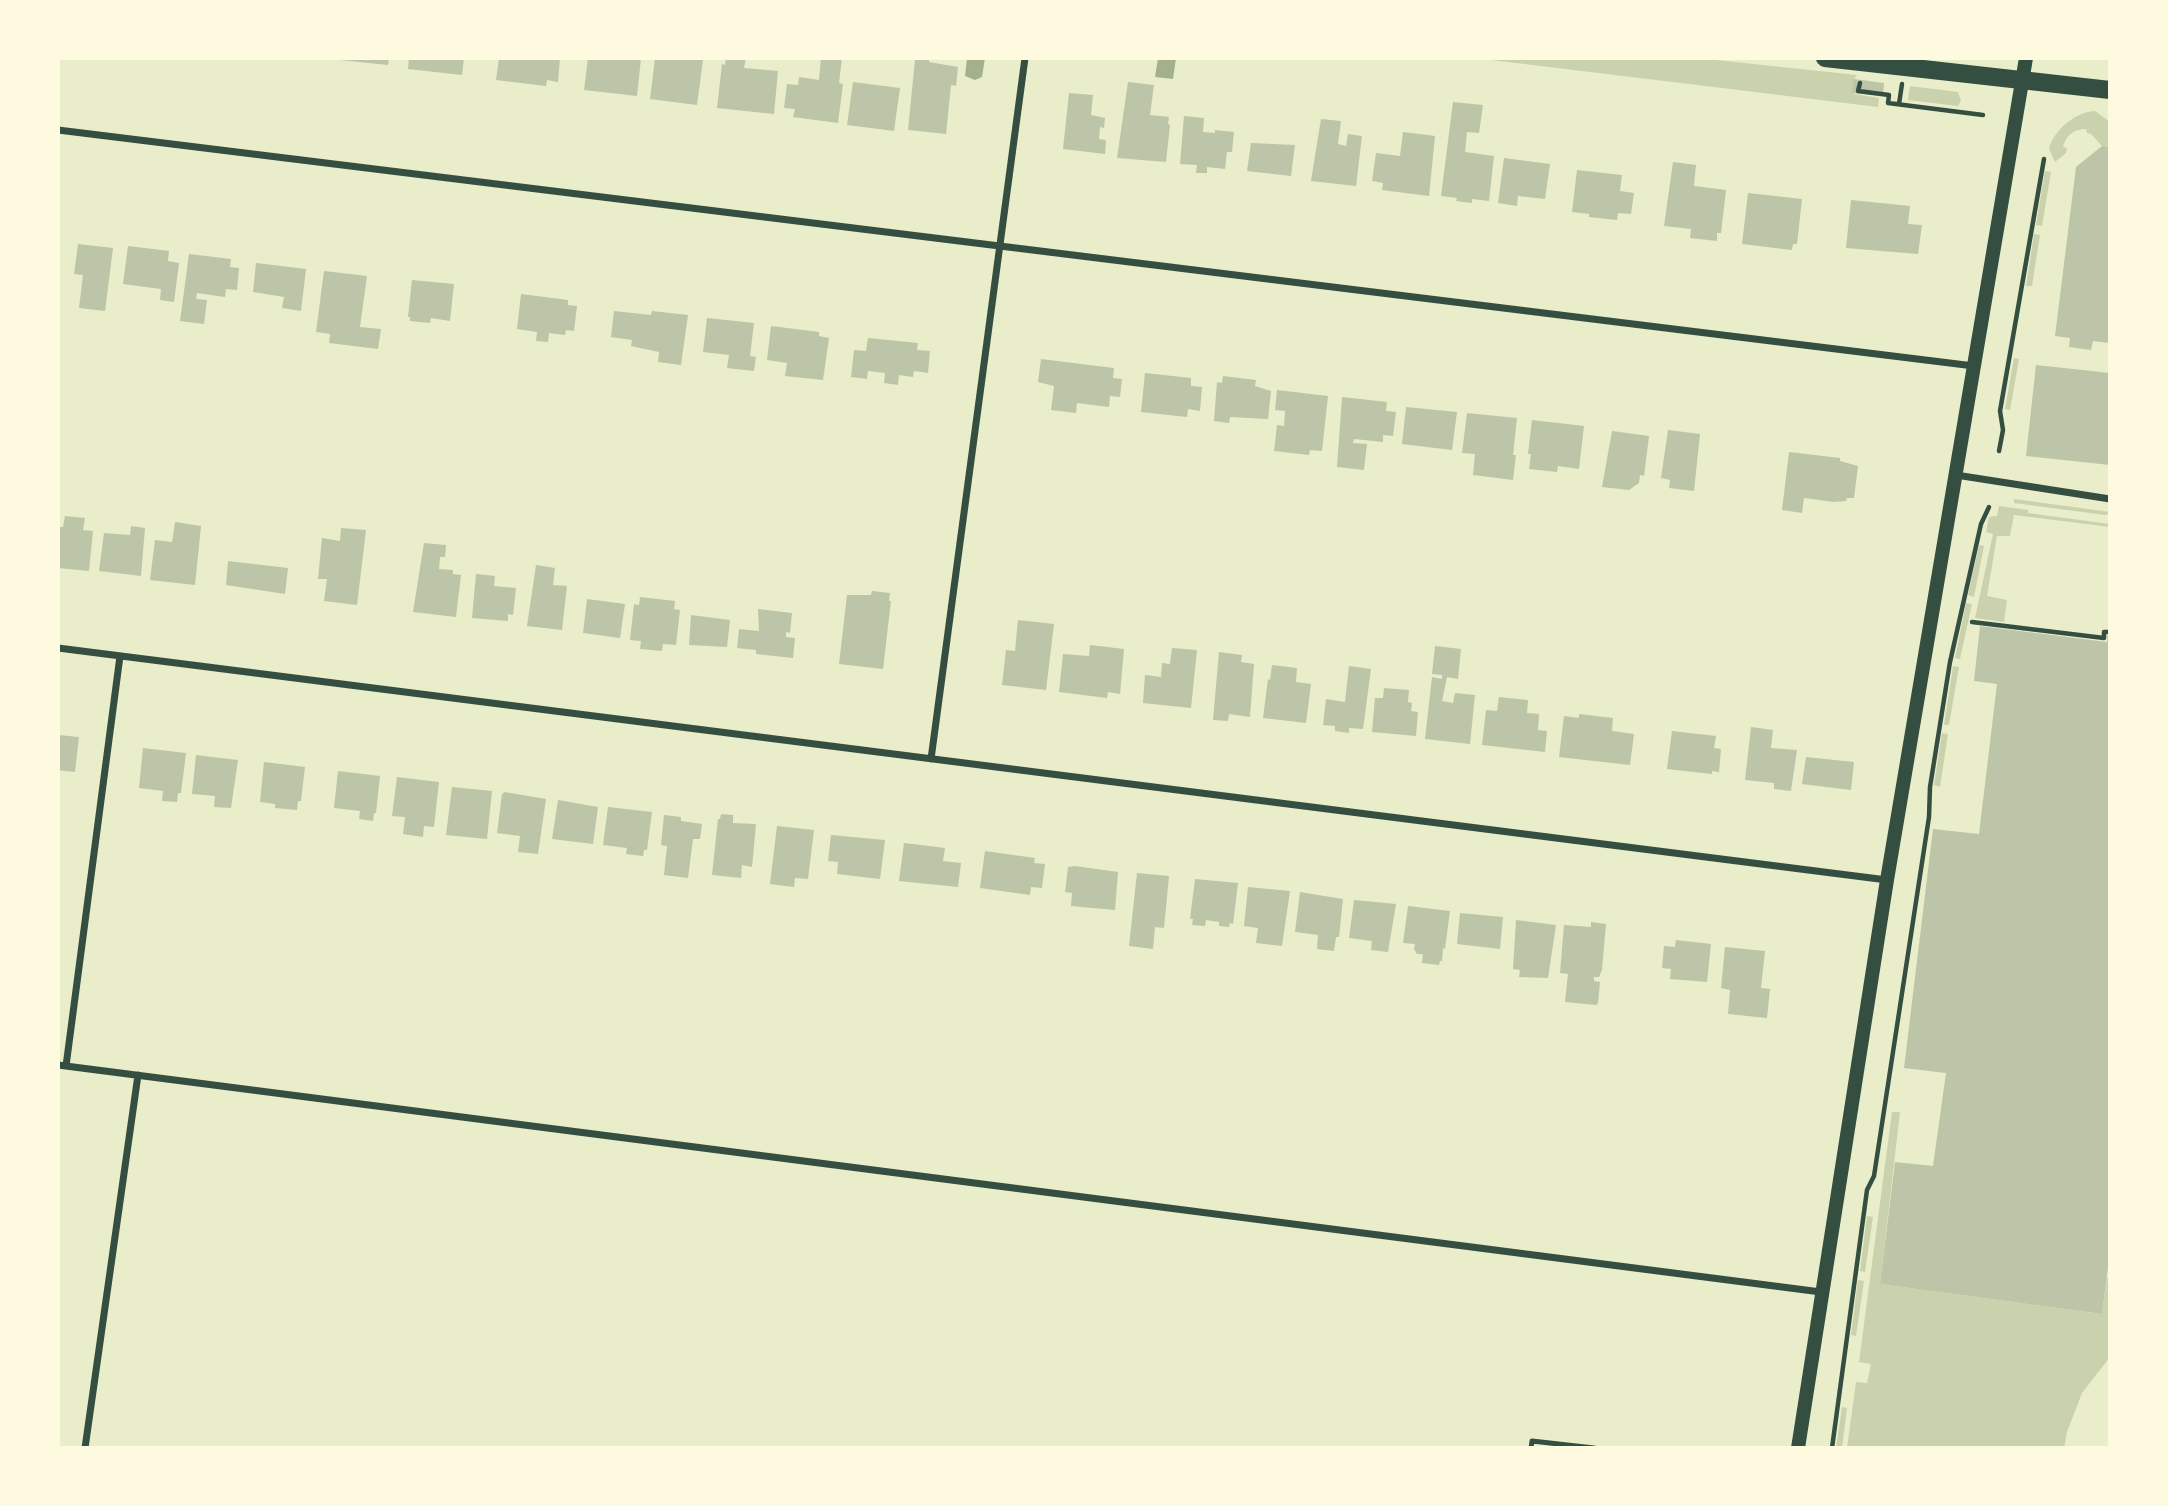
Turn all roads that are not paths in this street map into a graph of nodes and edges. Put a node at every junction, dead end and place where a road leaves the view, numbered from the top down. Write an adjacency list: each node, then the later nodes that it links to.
1 (1025, 58): 7 (street)
2 (1825, 58): 4 (main road)
3 (2026, 58): 4 (main road)
4 (2023, 80): 5 (main road); 8 (main road)
5 (2110, 90)
6 (58, 130): 7 (street)
7 (999, 247): 8 (street); 13 (street)
8 (1975, 366): 9 (main road)
9 (1956, 475): 10 (street); 14 (main road)
10 (2110, 499)
11 (58, 648): 12 (street)
12 (120, 656): 13 (street); 15 (street)
13 (931, 759): 14 (street)
14 (1887, 880): 17 (main road)
15 (62, 1066): 16 (street)
16 (138, 1074): 17 (street); 18 (street)
17 (1821, 1292): 21 (main road)
18 (85, 1448)
19 (1531, 1448): 20 (lane)
20 (1594, 1448)
21 (1798, 1448)

